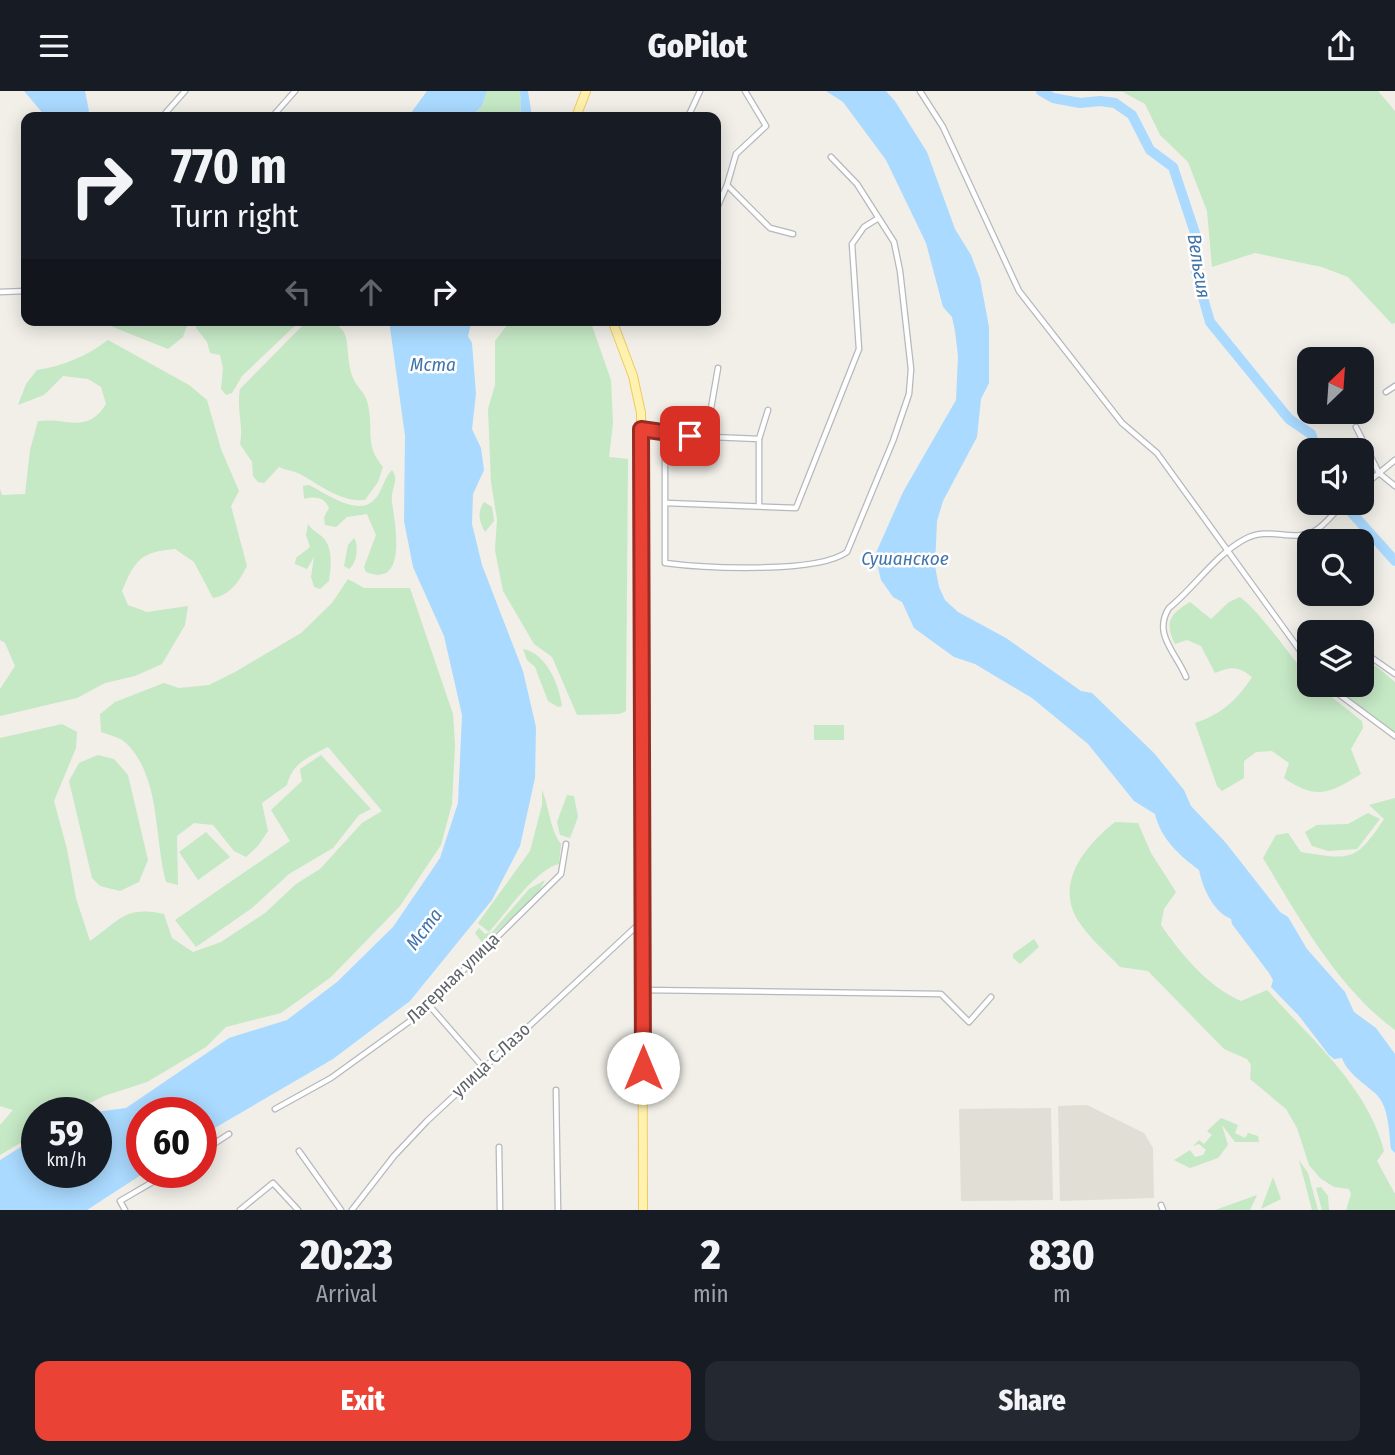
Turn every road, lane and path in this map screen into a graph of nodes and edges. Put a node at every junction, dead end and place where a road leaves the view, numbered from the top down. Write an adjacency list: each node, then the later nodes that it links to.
1 (185, 91): 7 (street)
2 (295, 91): 8 (street)
3 (586, 91): 9 (main road)
4 (700, 91): 10 (street)
5 (745, 91): 12 (street)
6 (920, 91): 35 (street)
7 (166, 112)
8 (276, 112)
9 (578, 112)
10 (690, 112)
11 (831, 157): 14 (street)
12 (727, 185): 13 (street); 15 (street)
13 (721, 199)
14 (877, 219): 32 (street); 33 (street)
15 (793, 234)
16 (21, 291): 17 (street)
17 (0, 292)
18 (614, 326): 24 (main road)
19 (718, 368): 26 (street)
20 (1395, 386): 21 (street)
21 (1386, 392)
22 (768, 410): 27 (street)
23 (1356, 427): 29 (street)
24 (641, 429): 25 (street); 43 (main road)
25 (664, 435): 26 (street); 32 (street)
26 (706, 437): 27 (street)
27 (759, 439): 33 (street)
28 (1395, 460): 29 (street)
29 (1379, 473): 30 (street); 31 (street)
30 (1374, 477)
31 (1395, 486)
32 (666, 503): 33 (street)
33 (759, 506)
34 (1332, 515): 35 (street)
35 (1226, 552): 36 (street); 39 (street)
36 (1297, 647)
37 (1374, 659): 38 (street)
38 (1395, 674)
39 (1186, 677)
40 (1342, 697): 41 (street)
41 (1395, 736)
42 (566, 844): 46 (street, Лагерная улица)
43 (642, 921): 44 (main road); 47 (street, улица С.Лазо)
44 (643, 989): 45 (street); 62 (main road)
45 (991, 997)
46 (428, 1004): 47 (street); 49 (street, Лагерная улица)
47 (483, 1067): 59 (street, улица С.Лазо)
48 (556, 1090): 61 (street)
49 (275, 1109)
50 (229, 1135): 51 (street)
51 (217, 1142)
52 (499, 1147): 60 (street)
53 (299, 1151): 58 (street)
54 (142, 1188): 55 (street)
55 (125, 1210)
56 (240, 1210): 57 (street)
57 (298, 1210)
58 (341, 1210)
59 (352, 1210)
60 (500, 1210)
61 (558, 1210)
62 (643, 1210)

